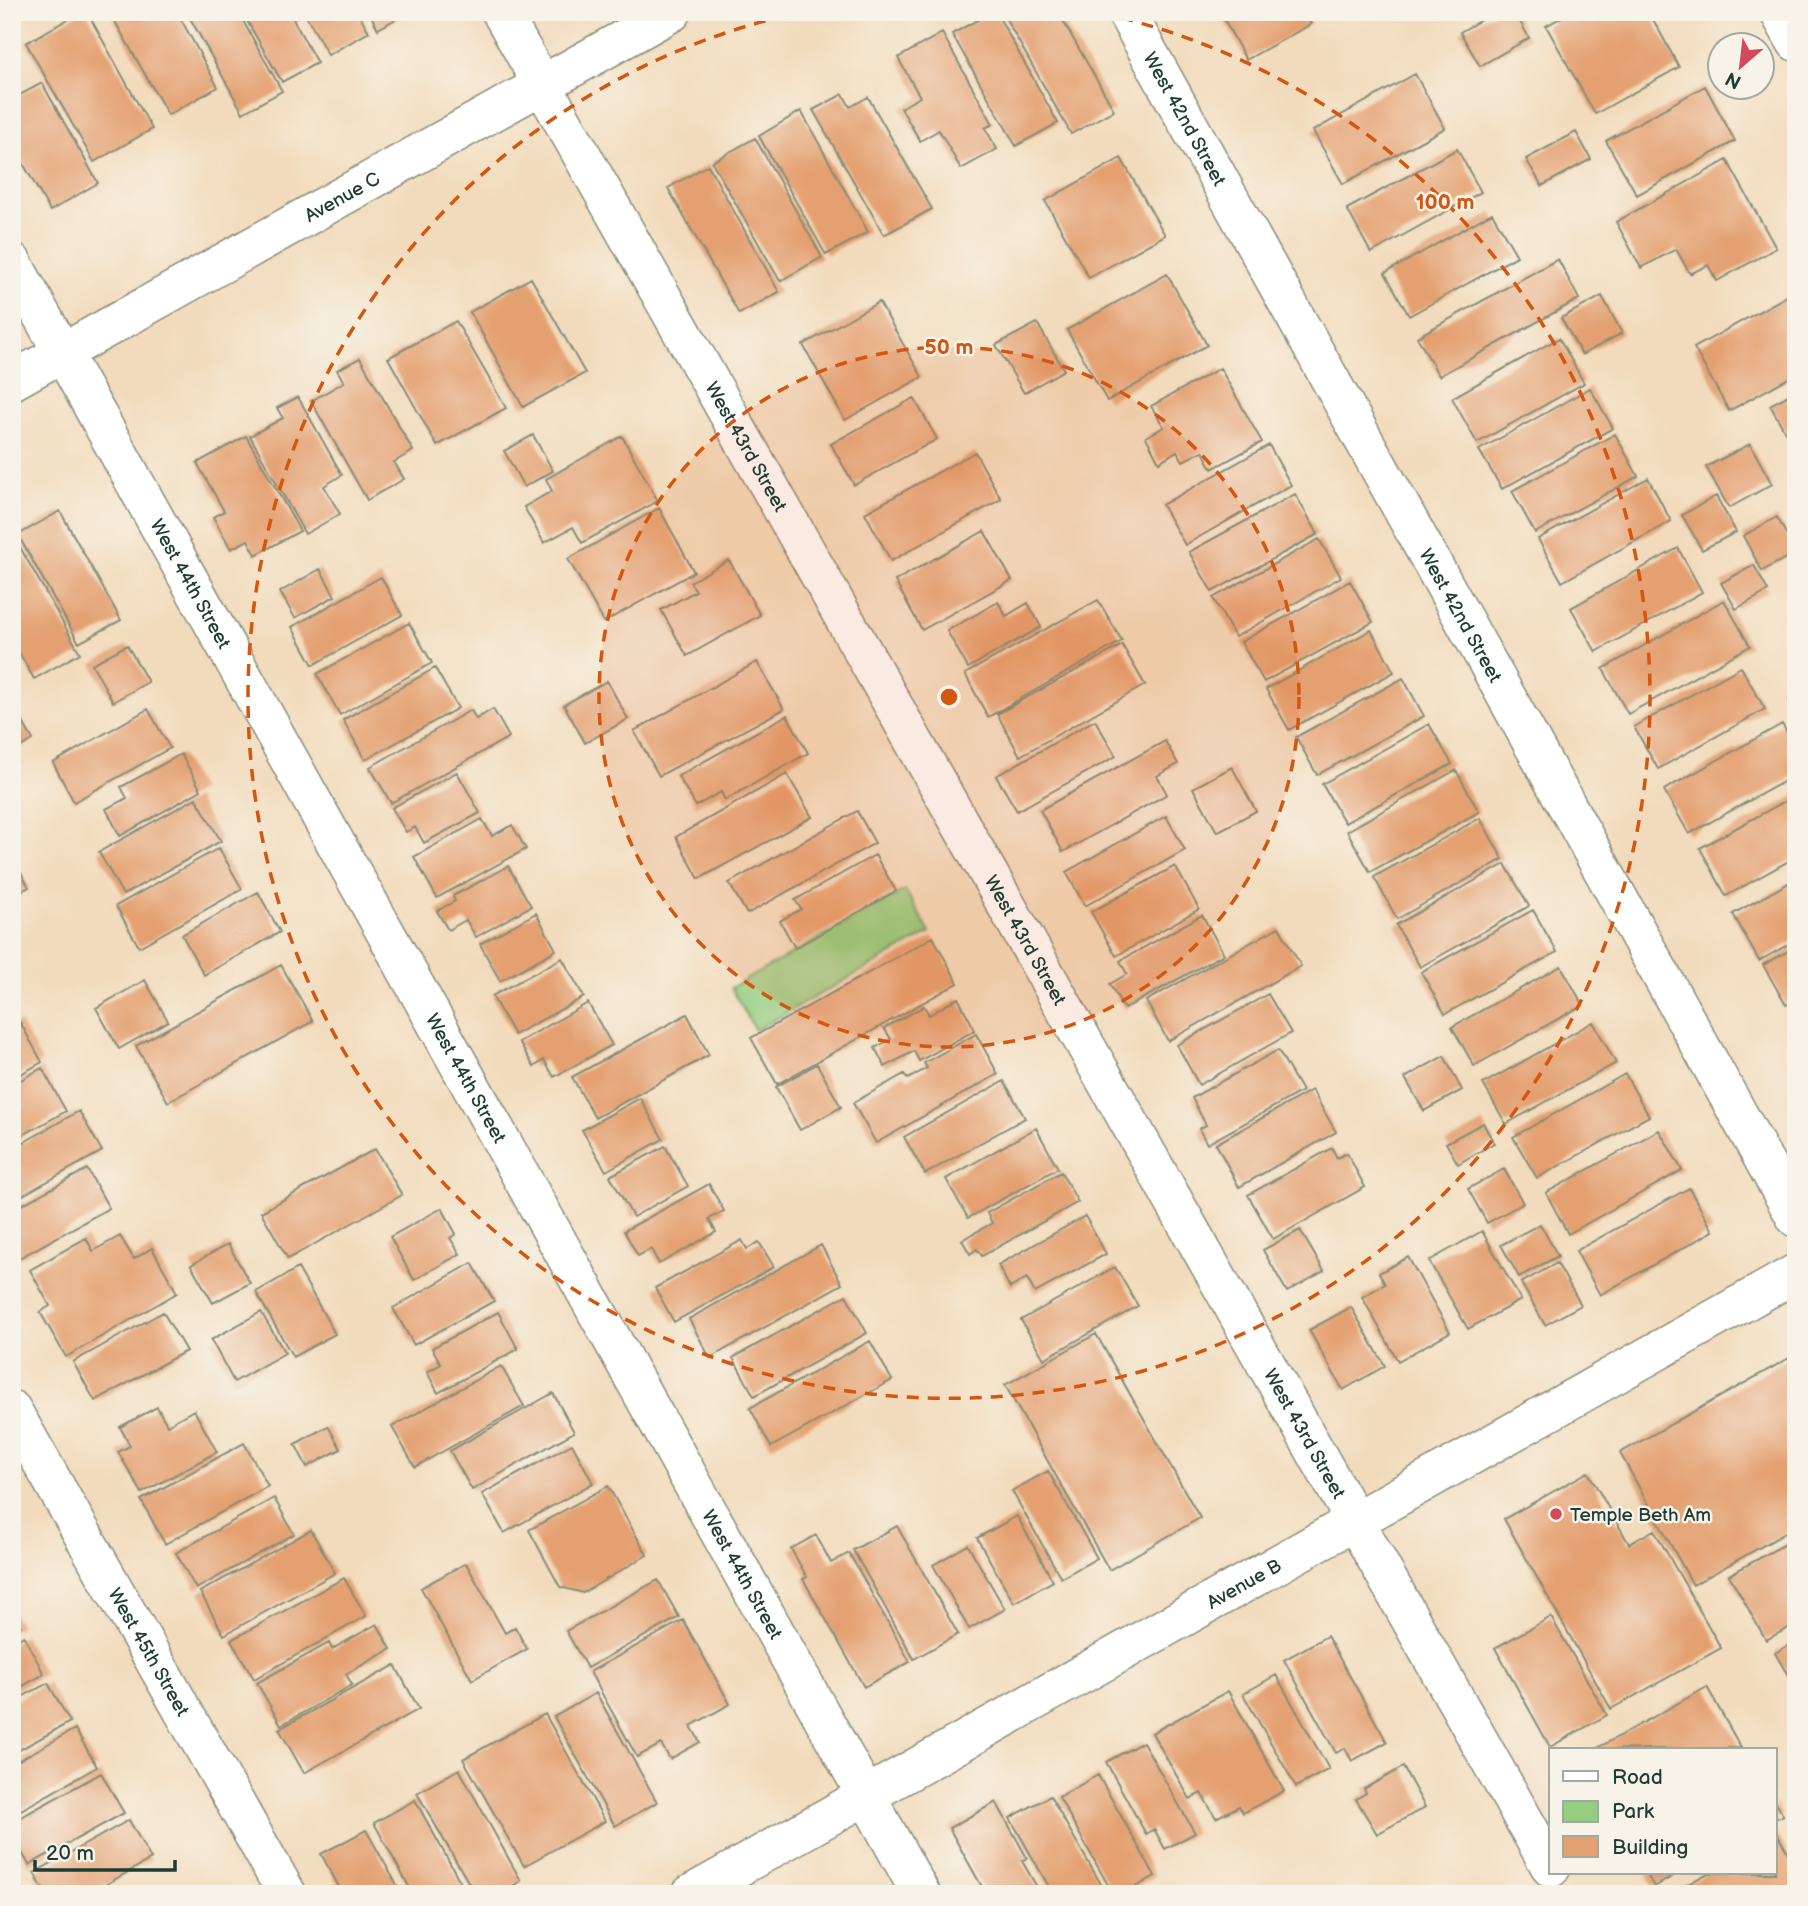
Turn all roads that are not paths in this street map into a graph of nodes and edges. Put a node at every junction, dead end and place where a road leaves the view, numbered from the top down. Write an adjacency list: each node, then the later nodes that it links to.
1 (501, 12): 6 (street, West 43rd Street)
2 (671, 12): 6 (street, Avenue C)
3 (1126, 12): 10 (street, West 42nd Street)
4 (1779, 12): 5 (street)
5 (1796, 42)
6 (542, 85): 8 (street, Avenue C); 13 (street, West 43rd Street)
7 (12, 262): 8 (street, West 44th Street)
8 (63, 353): 9 (street, Avenue C); 14 (street, West 44th Street)
9 (12, 381)
10 (1796, 1218)
11 (1796, 1273): 13 (street, Avenue B)
12 (12, 1410): 17 (street, West 45th Street)
13 (1354, 1521): 14 (street, Avenue B); 15 (street, West 43rd Street)
14 (866, 1795): 18 (street, Avenue B); 19 (street, West 44th Street)
15 (1549, 1865)
16 (1554, 1874): 20 (street, West 43rd Street)
17 (287, 1894)
18 (691, 1894)
19 (921, 1894)
20 (1565, 1894)

